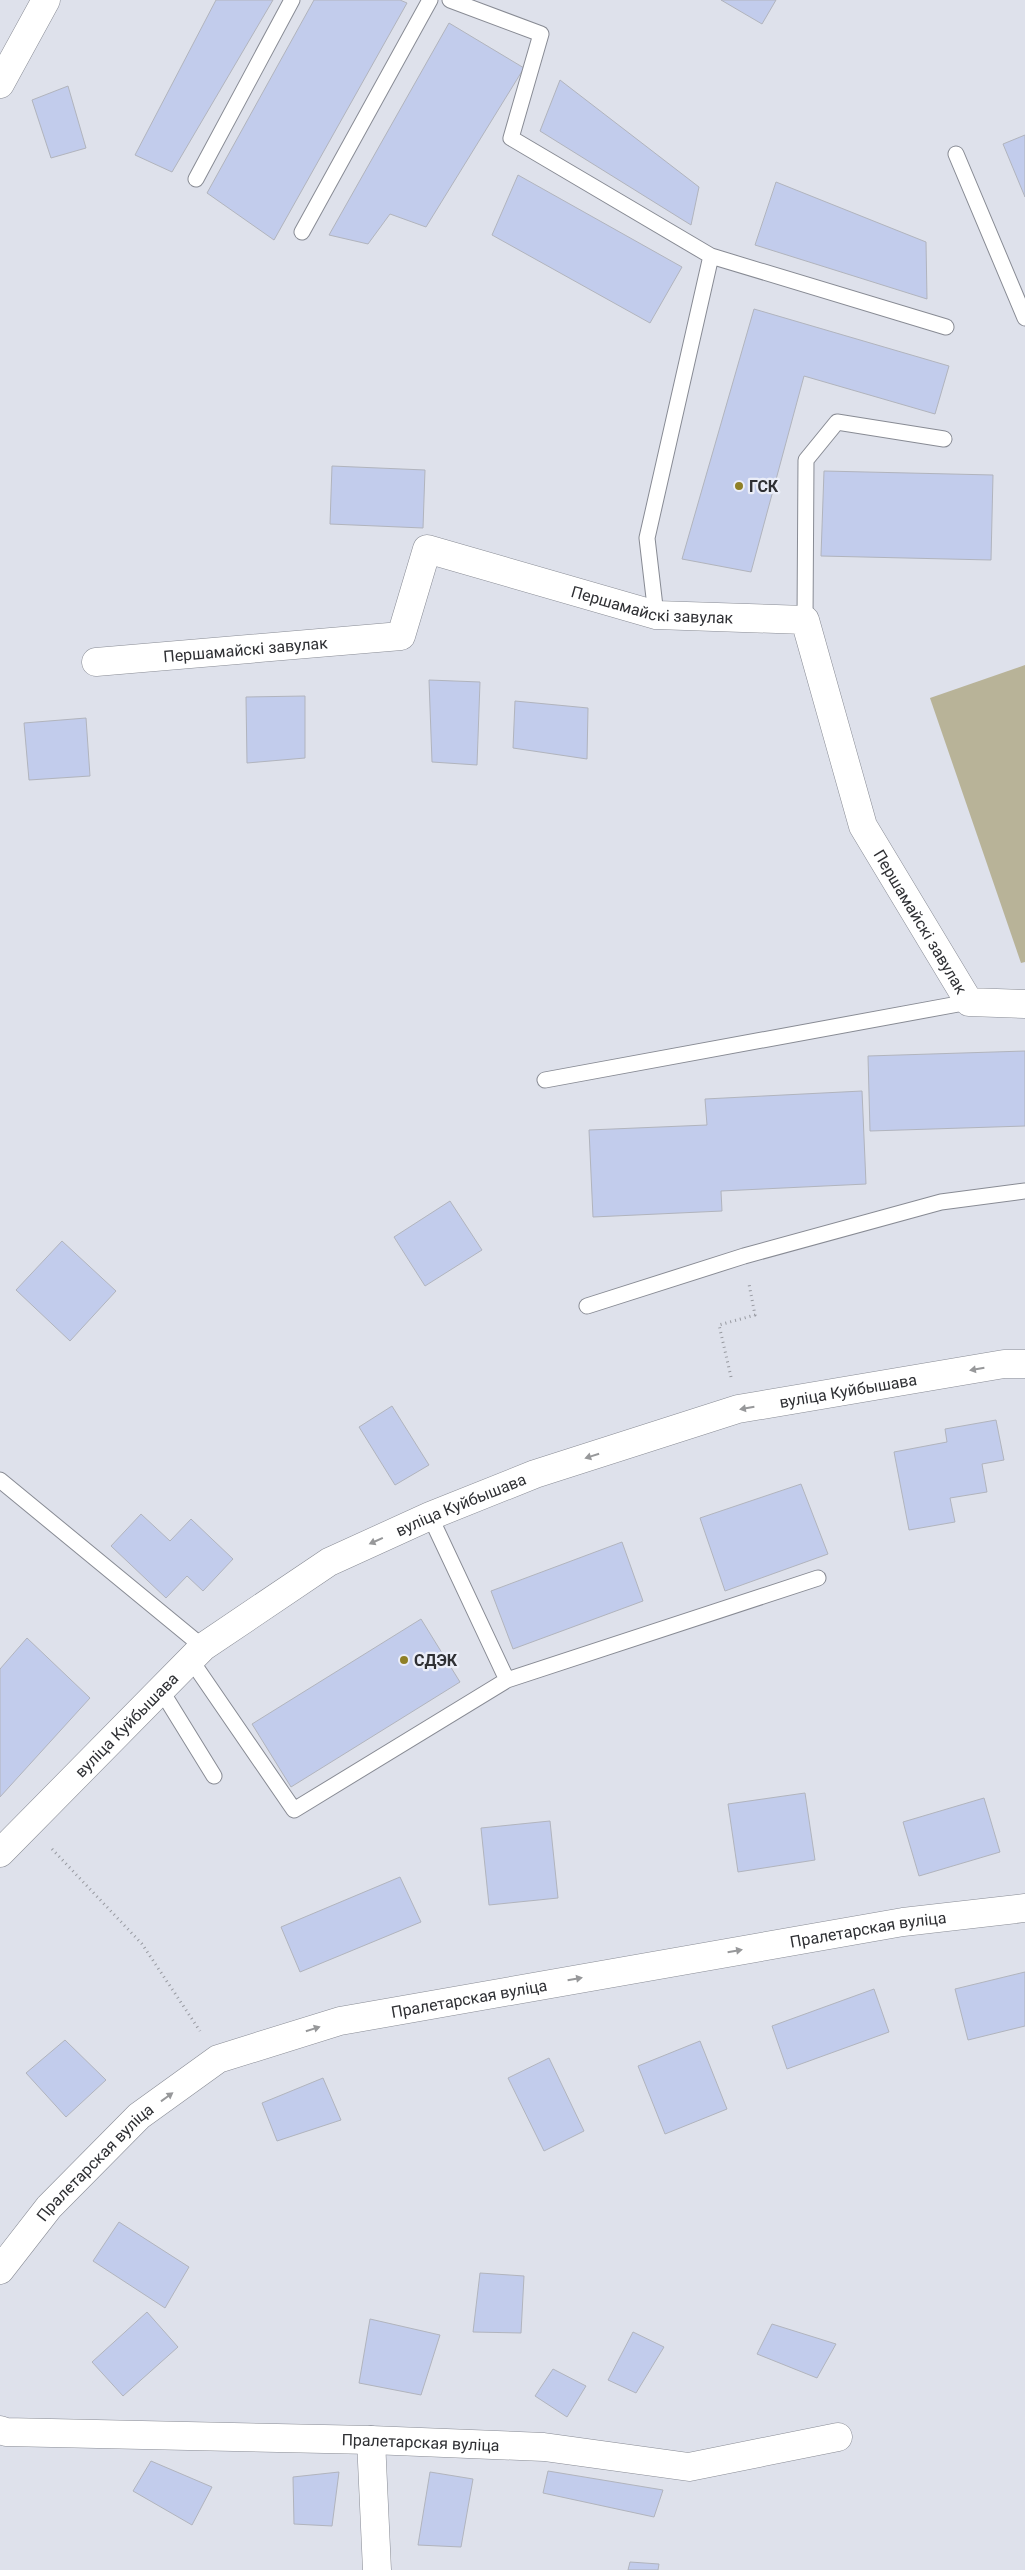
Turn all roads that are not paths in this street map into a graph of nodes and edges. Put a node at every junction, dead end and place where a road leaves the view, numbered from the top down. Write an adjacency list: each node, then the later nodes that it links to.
1 (46, 0): 5 (street)
2 (292, 0): 7 (lane)
3 (430, 0): 8 (lane)
4 (450, 0): 9 (lane)
5 (0, 84)
6 (956, 154): 10 (lane)
7 (196, 179)
8 (302, 232)
9 (711, 256): 11 (lane); 13 (lane)
10 (1025, 318)
11 (946, 327)
12 (944, 439): 14 (lane)
13 (656, 615): 14 (street, Першамайскі завулак); 15 (street, Першамайскі завулак)
14 (805, 620): 16 (street, Першамайскі завулак)
15 (96, 662)
16 (968, 1002): 17 (street, Першамайскі завулак); 18 (lane)
17 (1025, 1004)
18 (545, 1080)
19 (1025, 1191): 20 (lane)
20 (587, 1306)
21 (1025, 1364): 23 (street, вуліца Куйбышава, one-way to 23)
22 (0, 1480): 25 (lane)
23 (430, 1516): 25 (street, вуліца Куйбышава, one-way to 25); 26 (lane)
24 (818, 1578): 26 (lane)
25 (197, 1654): 26 (lane); 27 (street, вуліца Куйбышава)
26 (507, 1680)
27 (161, 1690): 28 (lane); 29 (street, вуліца Куйбышава)
28 (214, 1776)
29 (0, 1853)
30 (1025, 1908): 31 (street, Пралетарская вуліца, one-way to 30)
31 (0, 2270)
32 (0, 2430): 34 (street, Пралетарская вуліца)
33 (838, 2437): 34 (street, Пралетарская вуліца)
34 (371, 2440): 35 (street)
35 (376, 2570)

